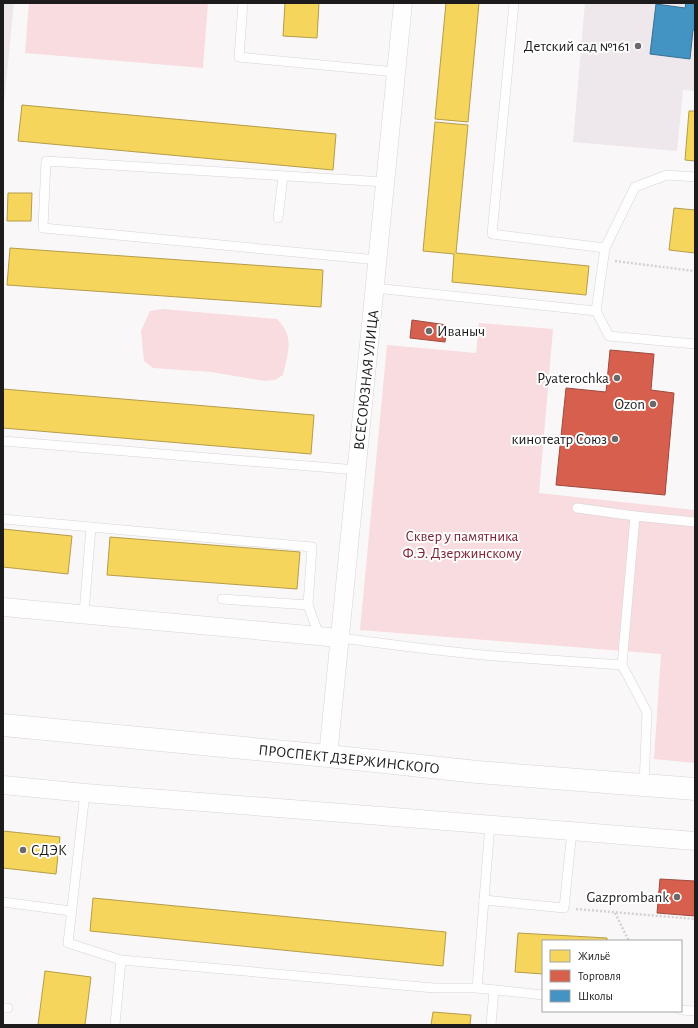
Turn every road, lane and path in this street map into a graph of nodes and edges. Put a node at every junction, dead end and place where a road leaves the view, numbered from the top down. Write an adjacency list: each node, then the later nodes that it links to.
1 (243, 3): 4 (lane)
2 (403, 3): 4 (street, ВСЕСОЮЗНАЯ УЛИЦА)
3 (514, 3): 9 (lane)
4 (396, 72): 7 (street, ВСЕСОЮЗНАЯ УЛИЦА)
5 (282, 176): 7 (lane); 8 (lane); 10 (lane)
6 (695, 177): 9 (lane)
7 (385, 182): 10 (street, ВСЕСОЮЗНАЯ УЛИЦА)
8 (278, 218)
9 (605, 248): 11 (lane)
10 (378, 260): 13 (street, ВСЕСОЮЗНАЯ УЛИЦА)
11 (603, 260): 12 (path); 14 (lane)
12 (695, 271)
13 (375, 288): 14 (lane); 17 (street, ВСЕСОЮЗНАЯ УЛИЦА)
14 (596, 311): 15 (lane)
15 (695, 344)
16 (3, 441): 17 (lane)
17 (357, 470): 28 (street, ВСЕСОЮЗНАЯ УЛИЦА)
18 (577, 508): 19 (lane)
19 (635, 516): 21 (lane); 29 (lane)
20 (3, 519): 22 (lane)
21 (695, 522)
22 (91, 527): 24 (lane); 26 (lane)
23 (222, 599): 24 (lane)
24 (308, 605): 27 (lane)
25 (3, 606): 26 (street)
26 (84, 613): 27 (street)
27 (319, 635): 28 (street)
28 (340, 638): 29 (lane); 31 (street, ВСЕСОЮЗНАЯ УЛИЦА)
29 (622, 666): 33 (lane)
30 (3, 725): 31 (main road, ПРОСПЕКТ ДЗЕРЖИНСКОГО)
31 (328, 756): 33 (main road, ПРОСПЕКТ ДЗЕРЖИНСКОГО)
32 (3, 785): 35 (street)
33 (644, 785): 34 (main road, ПРОСПЕКТ ДЗЕРЖИНСКОГО)
34 (695, 789)
35 (85, 793): 36 (street); 42 (lane)
36 (490, 824): 37 (street); 39 (lane)
37 (572, 831): 38 (street); 41 (lane)
38 (695, 841)
39 (484, 900): 41 (lane); 47 (lane)
40 (3, 902): 42 (lane)
41 (564, 908): 43 (path)
42 (71, 910): 46 (lane)
43 (615, 912): 44 (path); 45 (path)
44 (695, 919)
45 (628, 940)
46 (121, 960): 47 (lane); 52 (lane)
47 (477, 988): 48 (lane)
48 (494, 990): 49 (lane); 53 (lane)
49 (542, 995)
50 (682, 1010): 51 (lane)
51 (695, 1011)
52 (115, 1025)
53 (491, 1025)

